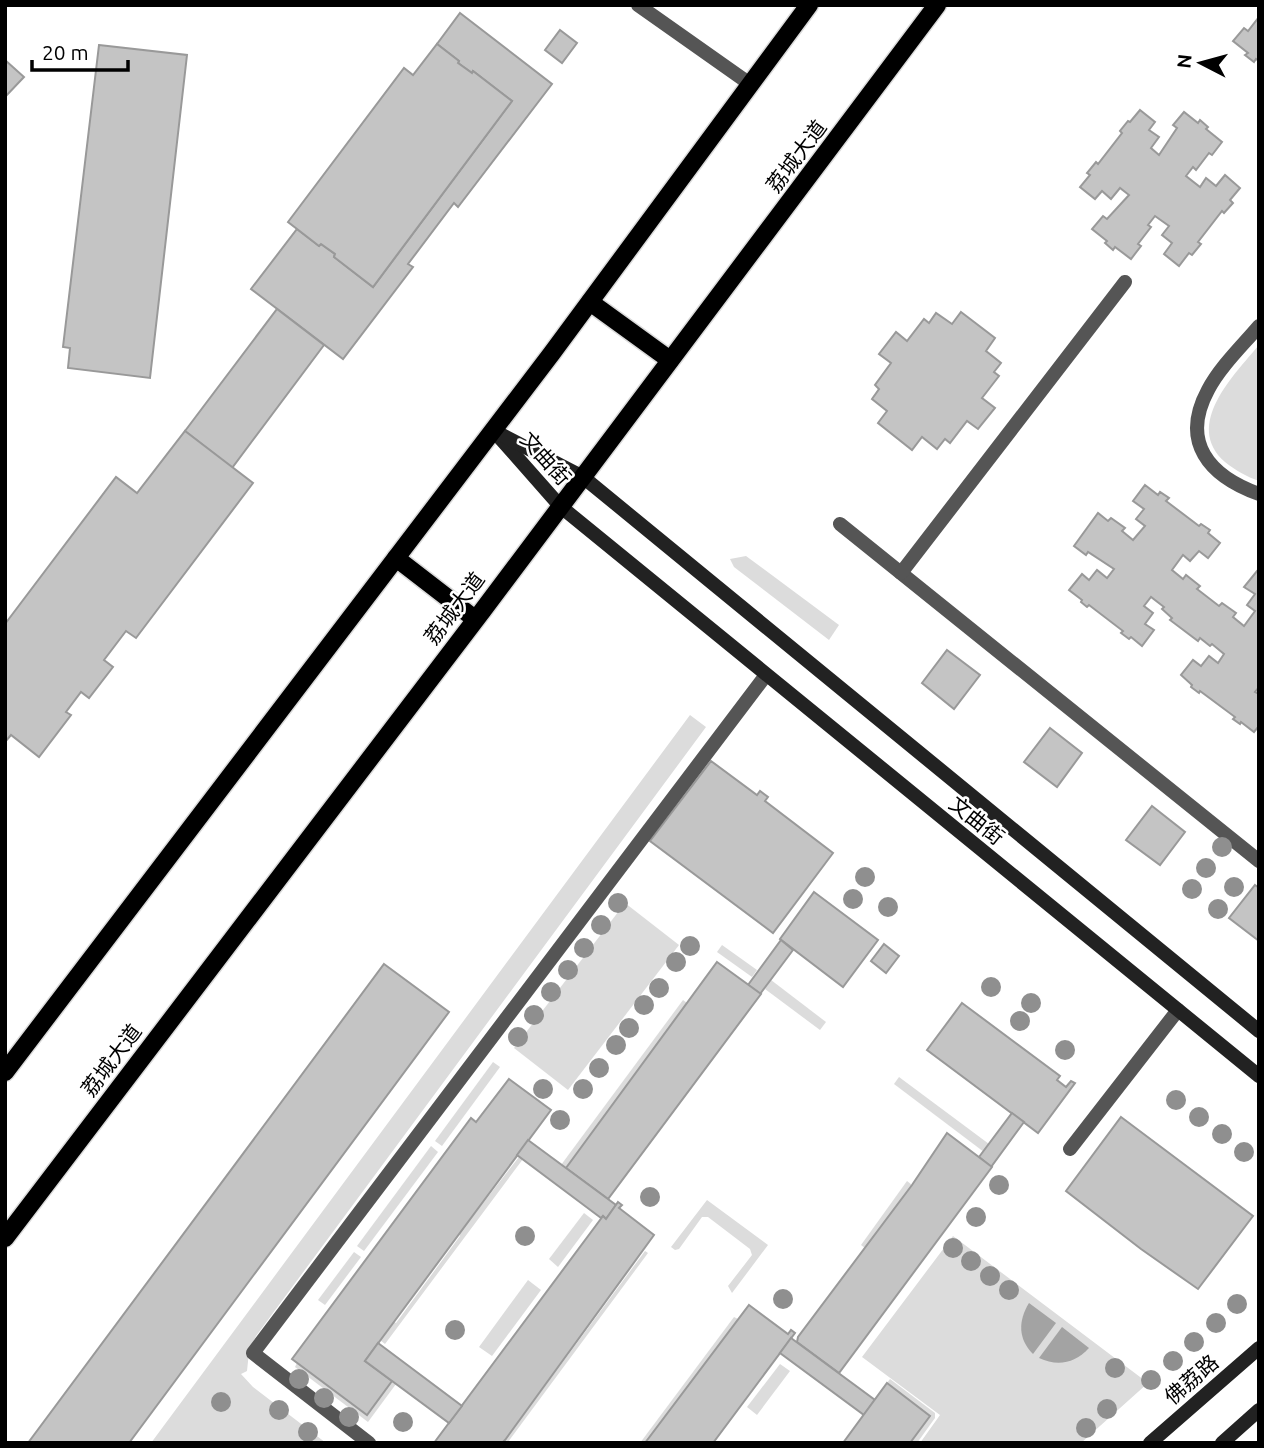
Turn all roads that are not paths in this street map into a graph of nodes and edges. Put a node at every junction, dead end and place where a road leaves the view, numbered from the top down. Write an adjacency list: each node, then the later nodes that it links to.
1 (638, 5): 4 (lane)
2 (809, 5): 4 (main road)
3 (937, 5): 8 (main road, 荔城大道)
4 (750, 84): 6 (main road)
5 (1125, 282): 15 (lane)
6 (590, 302): 8 (main road); 9 (main road)
7 (1259, 326): 11 (lane)
8 (670, 360): 10 (main road, 荔城大道)
9 (493, 430): 10 (street, 文曲街); 12 (street, 文曲街); 14 (main road)
10 (583, 477): 12 (main road, 荔城大道); 20 (street, 文曲街)
11 (1259, 494)
12 (560, 506): 16 (main road, 荔城大道); 17 (street, 文曲街)
13 (840, 524): 15 (lane)
14 (396, 558): 16 (main road); 21 (main road)
15 (901, 573): 18 (lane)
16 (475, 619): 24 (main road, 荔城大道)
17 (766, 675): 19 (street, 文曲街); 27 (lane)
18 (1259, 860)
19 (1178, 1010): 22 (street, 文曲街); 23 (lane)
20 (1259, 1031)
21 (5, 1072)
22 (1259, 1076)
23 (1070, 1149)
24 (5, 1238)
25 (1259, 1348): 28 (street, 佛荔路)
26 (1259, 1410): 29 (street)
27 (369, 1443)
28 (1150, 1443)
29 (1222, 1443)

